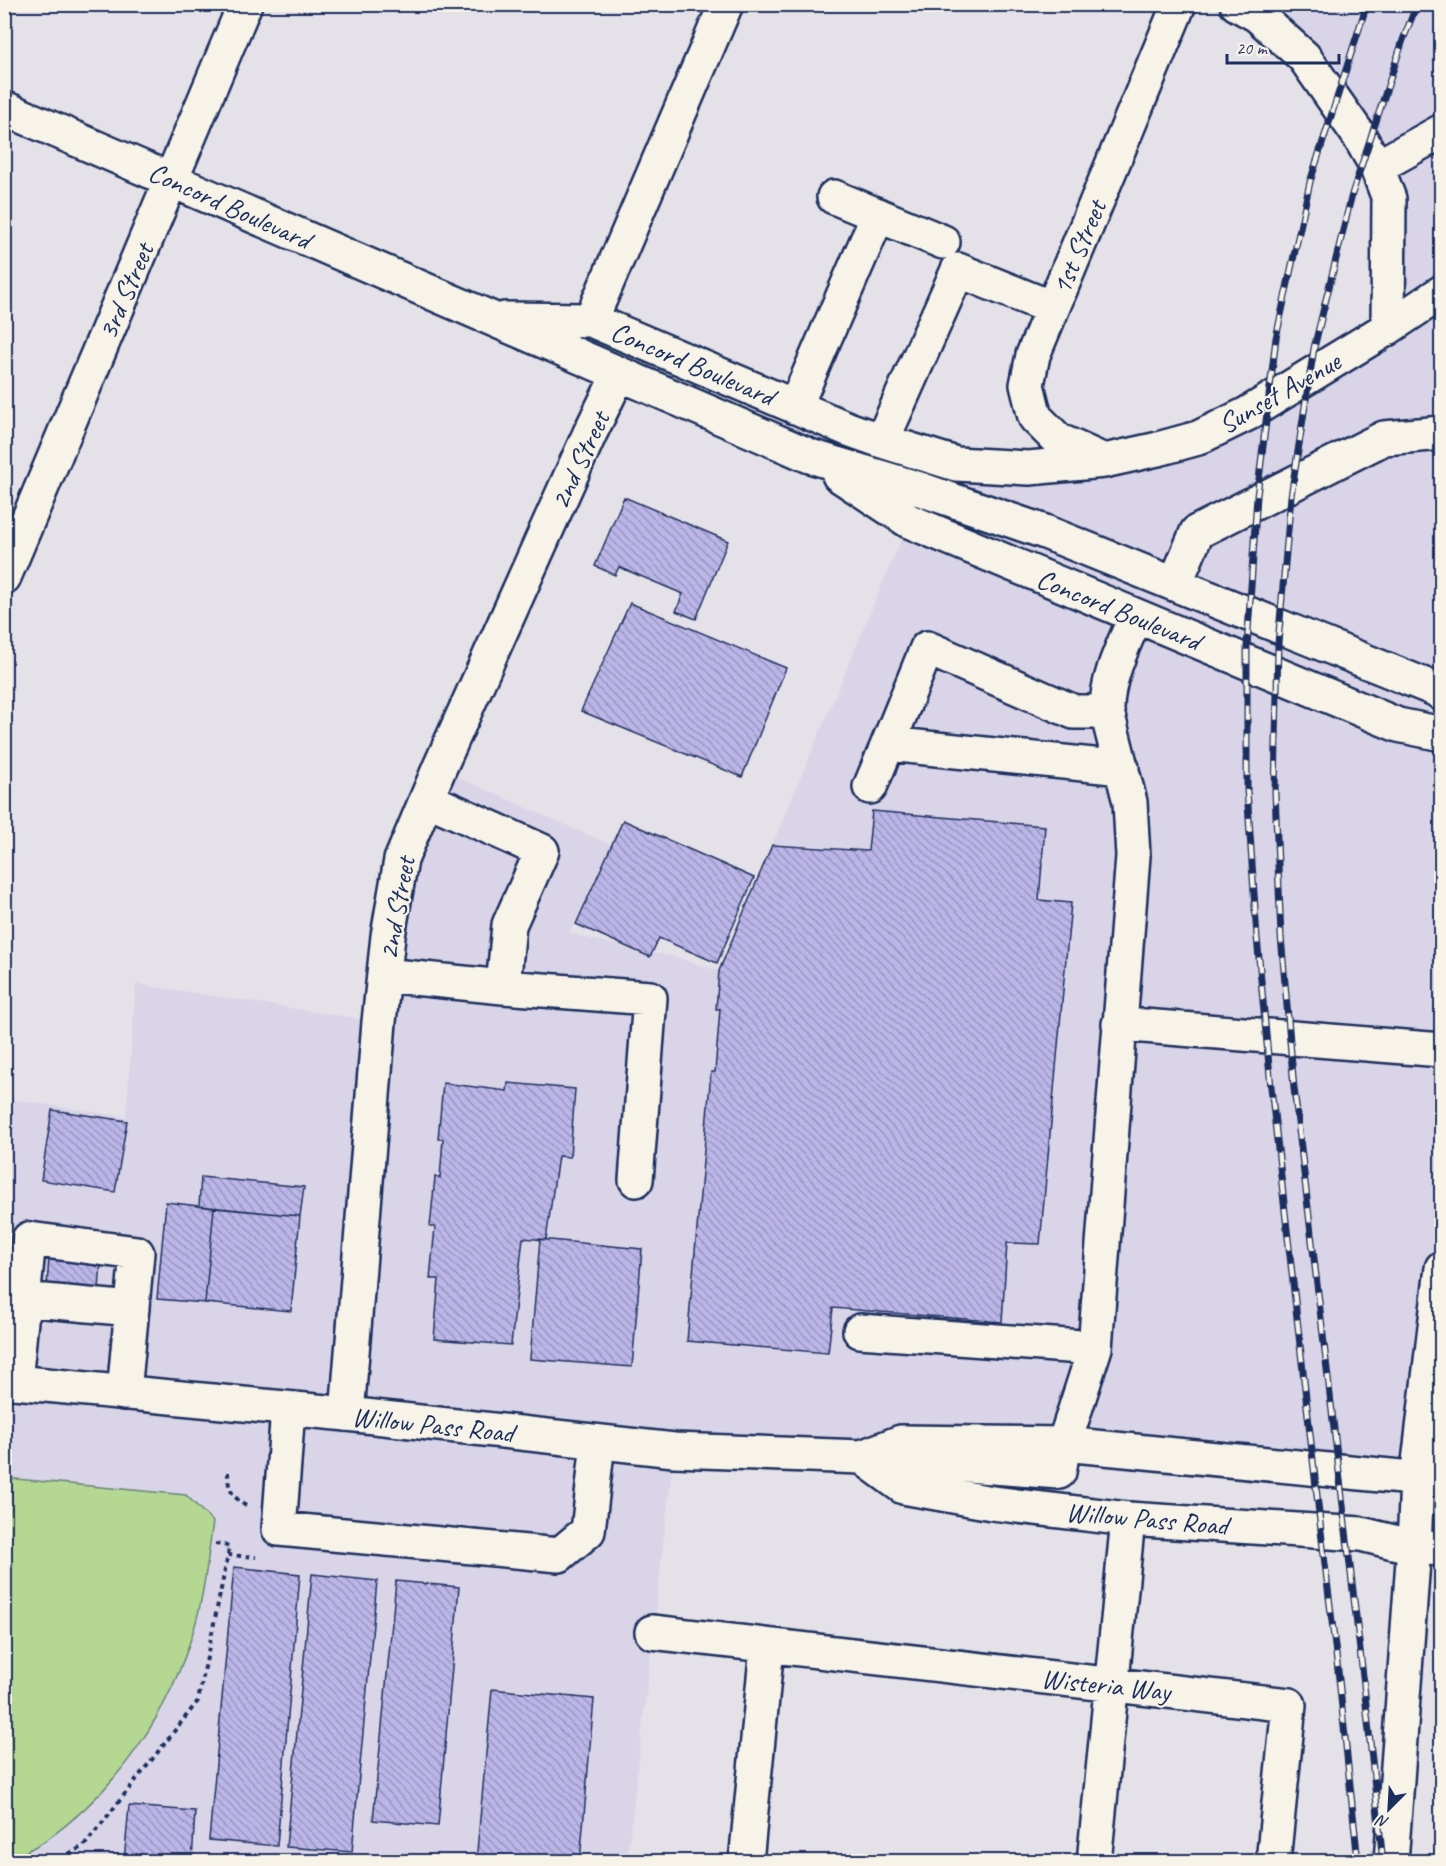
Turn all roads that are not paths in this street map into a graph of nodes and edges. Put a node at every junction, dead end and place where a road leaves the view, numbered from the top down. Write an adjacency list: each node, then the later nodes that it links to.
1 (245, 4): 8 (street, 3rd Street)
2 (726, 4): 15 (street)
3 (1179, 4): 13 (street, 1st Street)
4 (1237, 4): 7 (street)
5 (4, 108): 8 (street, Concord Boulevard)
6 (1442, 131): 7 (street)
7 (1377, 166): 16 (street)
8 (172, 179): 14 (street, Concord Boulevard); 23 (street, 3rd Street)
9 (834, 197): 10 (street)
10 (878, 215): 11 (street); 18 (street)
11 (943, 242)
12 (1442, 292): 16 (street, Sunset Avenue)
13 (1052, 308): 20 (street); 22 (street, 1st Street)
14 (488, 318): 15 (street, Concord Boulevard); 17 (street, Concord Boulevard)
15 (591, 320): 18 (street, Concord Boulevard)
16 (1388, 328): 22 (street, Sunset Avenue)
17 (619, 374): 21 (street, Concord Boulevard); 32 (street, 2nd Street)
18 (795, 407): 20 (street, Concord Boulevard)
19 (1442, 434): 24 (street)
20 (882, 441): 22 (street, Concord Boulevard)
21 (810, 456): 24 (street, Concord Boulevard); 25 (street, Concord Boulevard)
22 (1104, 461)
23 (4, 577)
24 (1174, 584): 26 (street, Concord Boulevard)
25 (1136, 616): 27 (street); 28 (street, Concord Boulevard)
26 (1442, 694)
27 (1107, 712): 29 (street); 30 (street)
28 (1442, 734)
29 (888, 744): 30 (street); 31 (street)
30 (1122, 768): 35 (street)
31 (870, 787)
32 (426, 800): 33 (street, 2nd Street); 34 (street)
33 (384, 975): 34 (street); 46 (street, 2nd Street)
34 (503, 987): 37 (street)
35 (1119, 1024): 36 (street); 42 (street)
36 (1442, 1050)
37 (636, 1180)
38 (1442, 1268): 50 (street)
39 (23, 1299): 40 (street); 40 (street); 43 (street)
40 (132, 1309): 44 (street)
41 (860, 1331): 42 (street)
42 (1095, 1348): 48 (street)
43 (10, 1382): 44 (street, Willow Pass Road)
44 (124, 1393): 45 (street, Willow Pass Road)
45 (288, 1408): 46 (street, Willow Pass Road); 47 (street)
46 (347, 1414): 47 (street, Willow Pass Road)
47 (598, 1442): 49 (street, Willow Pass Road)
48 (1064, 1444): 49 (street, Willow Pass Road); 50 (street, Willow Pass Road)
49 (862, 1457): 51 (street, Willow Pass Road)
50 (1429, 1480): 52 (street)
51 (1128, 1519): 52 (street, Willow Pass Road); 55 (street)
52 (1428, 1548): 59 (street)
53 (652, 1632): 54 (street, Wisteria Way)
54 (767, 1647): 55 (street, Wisteria Way); 56 (street)
55 (1112, 1685): 57 (street); 58 (street, Wisteria Way)
56 (746, 1862)
57 (1094, 1862)
58 (1273, 1862)
59 (1391, 1862)

